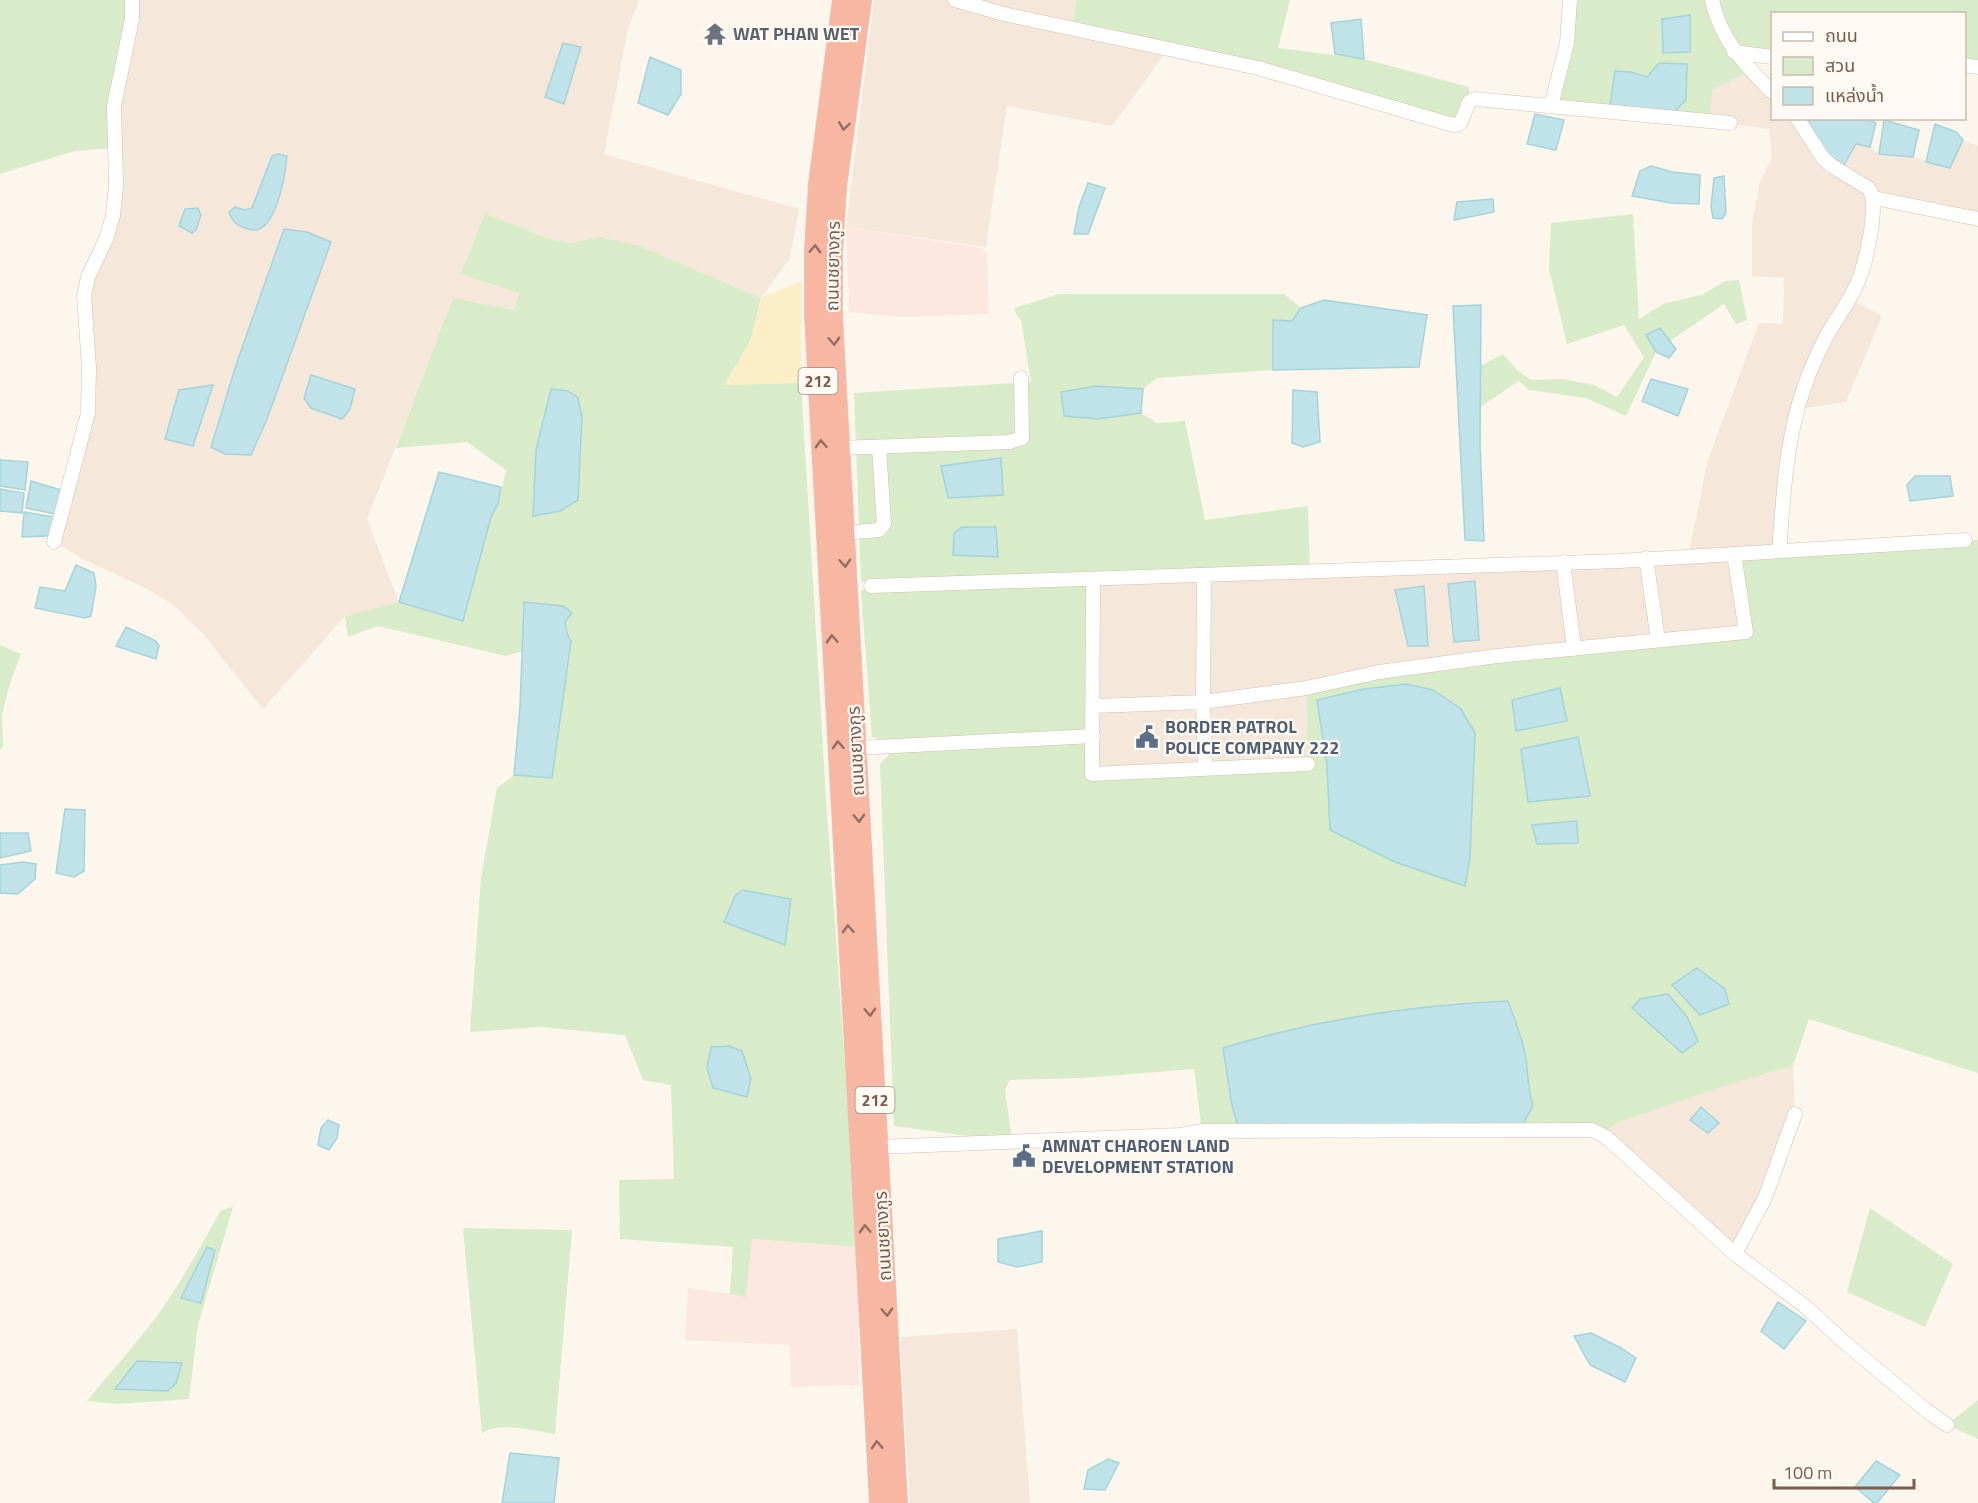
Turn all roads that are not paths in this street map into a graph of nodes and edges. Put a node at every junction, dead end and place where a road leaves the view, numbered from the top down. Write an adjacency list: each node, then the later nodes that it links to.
1 (132, 0): 20 (street)
2 (843, 0): 30 (highway, ถนนชยางกูร / 212, one-way to 2)
3 (861, 0): 17 (highway, ถนนชยางกูร / 212, one-way to 17)
4 (955, 0): 10 (street)
5 (1570, 0): 10 (street)
6 (1712, 0): 7 (street)
7 (1734, 52): 8 (street); 9 (street)
8 (1771, 57)
9 (1771, 90)
10 (1551, 106): 12 (street)
11 (1798, 120): 13 (street)
12 (1730, 123)
13 (1874, 198): 14 (street); 21 (street)
14 (1978, 219)
15 (1021, 378): 16 (street)
16 (879, 447): 17 (street); 18 (street)
17 (839, 448): 18 (highway, ถนนชยางกูร / 212)
18 (843, 533): 30 (highway, ถนนชยางกูร / 212, one-way to 30)
19 (1965, 540): 21 (street)
20 (54, 542)
21 (1779, 551): 22 (street)
22 (1734, 554): 23 (street); 28 (street)
23 (1646, 558): 24 (street); 28 (street)
24 (1563, 562): 25 (street); 29 (street)
25 (1204, 575): 26 (street); 31 (street)
26 (1093, 579): 27 (street); 32 (street)
27 (871, 586)
28 (1658, 640): 29 (street)
29 (1574, 647): 31 (street)
30 (844, 697): 34 (highway, ถนนชยางกูร / 212); 41 (highway, ถนนชยางกูร / 212, one-way to 30)
31 (1203, 702): 32 (street); 36 (street)
32 (1093, 706): 33 (street)
33 (1093, 736): 34 (street); 36 (street)
34 (856, 748): 38 (highway, ถนนชยางกูร / 212, one-way to 38)
35 (1308, 764): 36 (street)
36 (1205, 769)
37 (1795, 1114): 39 (street)
38 (878, 1146): 39 (street); 42 (highway, ถนนชยางกูร / 212, one-way to 42)
39 (1735, 1254): 40 (street)
40 (1947, 1425)
41 (880, 1503)
42 (897, 1503)

